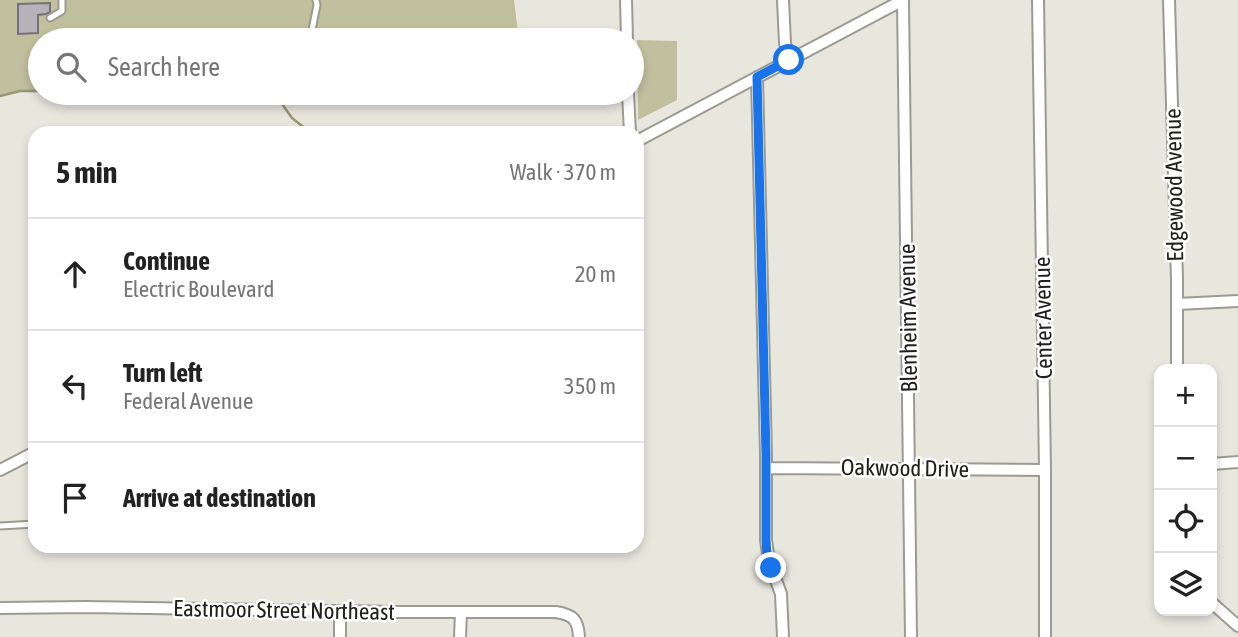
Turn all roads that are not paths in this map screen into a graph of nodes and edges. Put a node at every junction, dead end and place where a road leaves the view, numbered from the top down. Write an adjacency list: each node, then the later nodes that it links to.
1 (62, 0): 8 (lane)
2 (316, 0): 9 (lane)
3 (626, 0): 10 (street)
4 (783, 0): 11 (street)
5 (903, 0): 11 (street); 23 (street, Blenheim Avenue)
6 (1038, 0): 25 (street, Center Avenue)
7 (1170, 0): 17 (street, Edgewood Avenue)
8 (50, 18)
9 (312, 28)
10 (627, 28)
11 (789, 60): 12 (street)
12 (757, 77): 15 (street); 22 (street)
13 (628, 105): 14 (street)
14 (629, 126)
15 (644, 137)
16 (1238, 301): 17 (street)
17 (1177, 304): 18 (street, Edgewood Avenue)
18 (1177, 364)
19 (28, 456): 24 (street)
20 (1238, 462): 21 (street)
21 (1217, 464)
22 (766, 468): 23 (street, Oakwood Drive); 36 (street)
23 (910, 469): 25 (street, Oakwood Drive); 37 (street, Blenheim Avenue)
24 (0, 470)
25 (1045, 470): 38 (street, Center Avenue)
26 (28, 524): 27 (lane)
27 (0, 526)
28 (1217, 607): 32 (street)
29 (0, 608): 30 (street, Eastmoor Street Northeast)
30 (340, 611): 31 (street, Eastmoor Street Northeast); 33 (street)
31 (461, 612): 34 (street); 35 (street, Eastmoor Street Northeast)
32 (1238, 626)
33 (340, 637)
34 (460, 637)
35 (579, 637)
36 (783, 637)
37 (911, 637)
38 (1045, 637)

